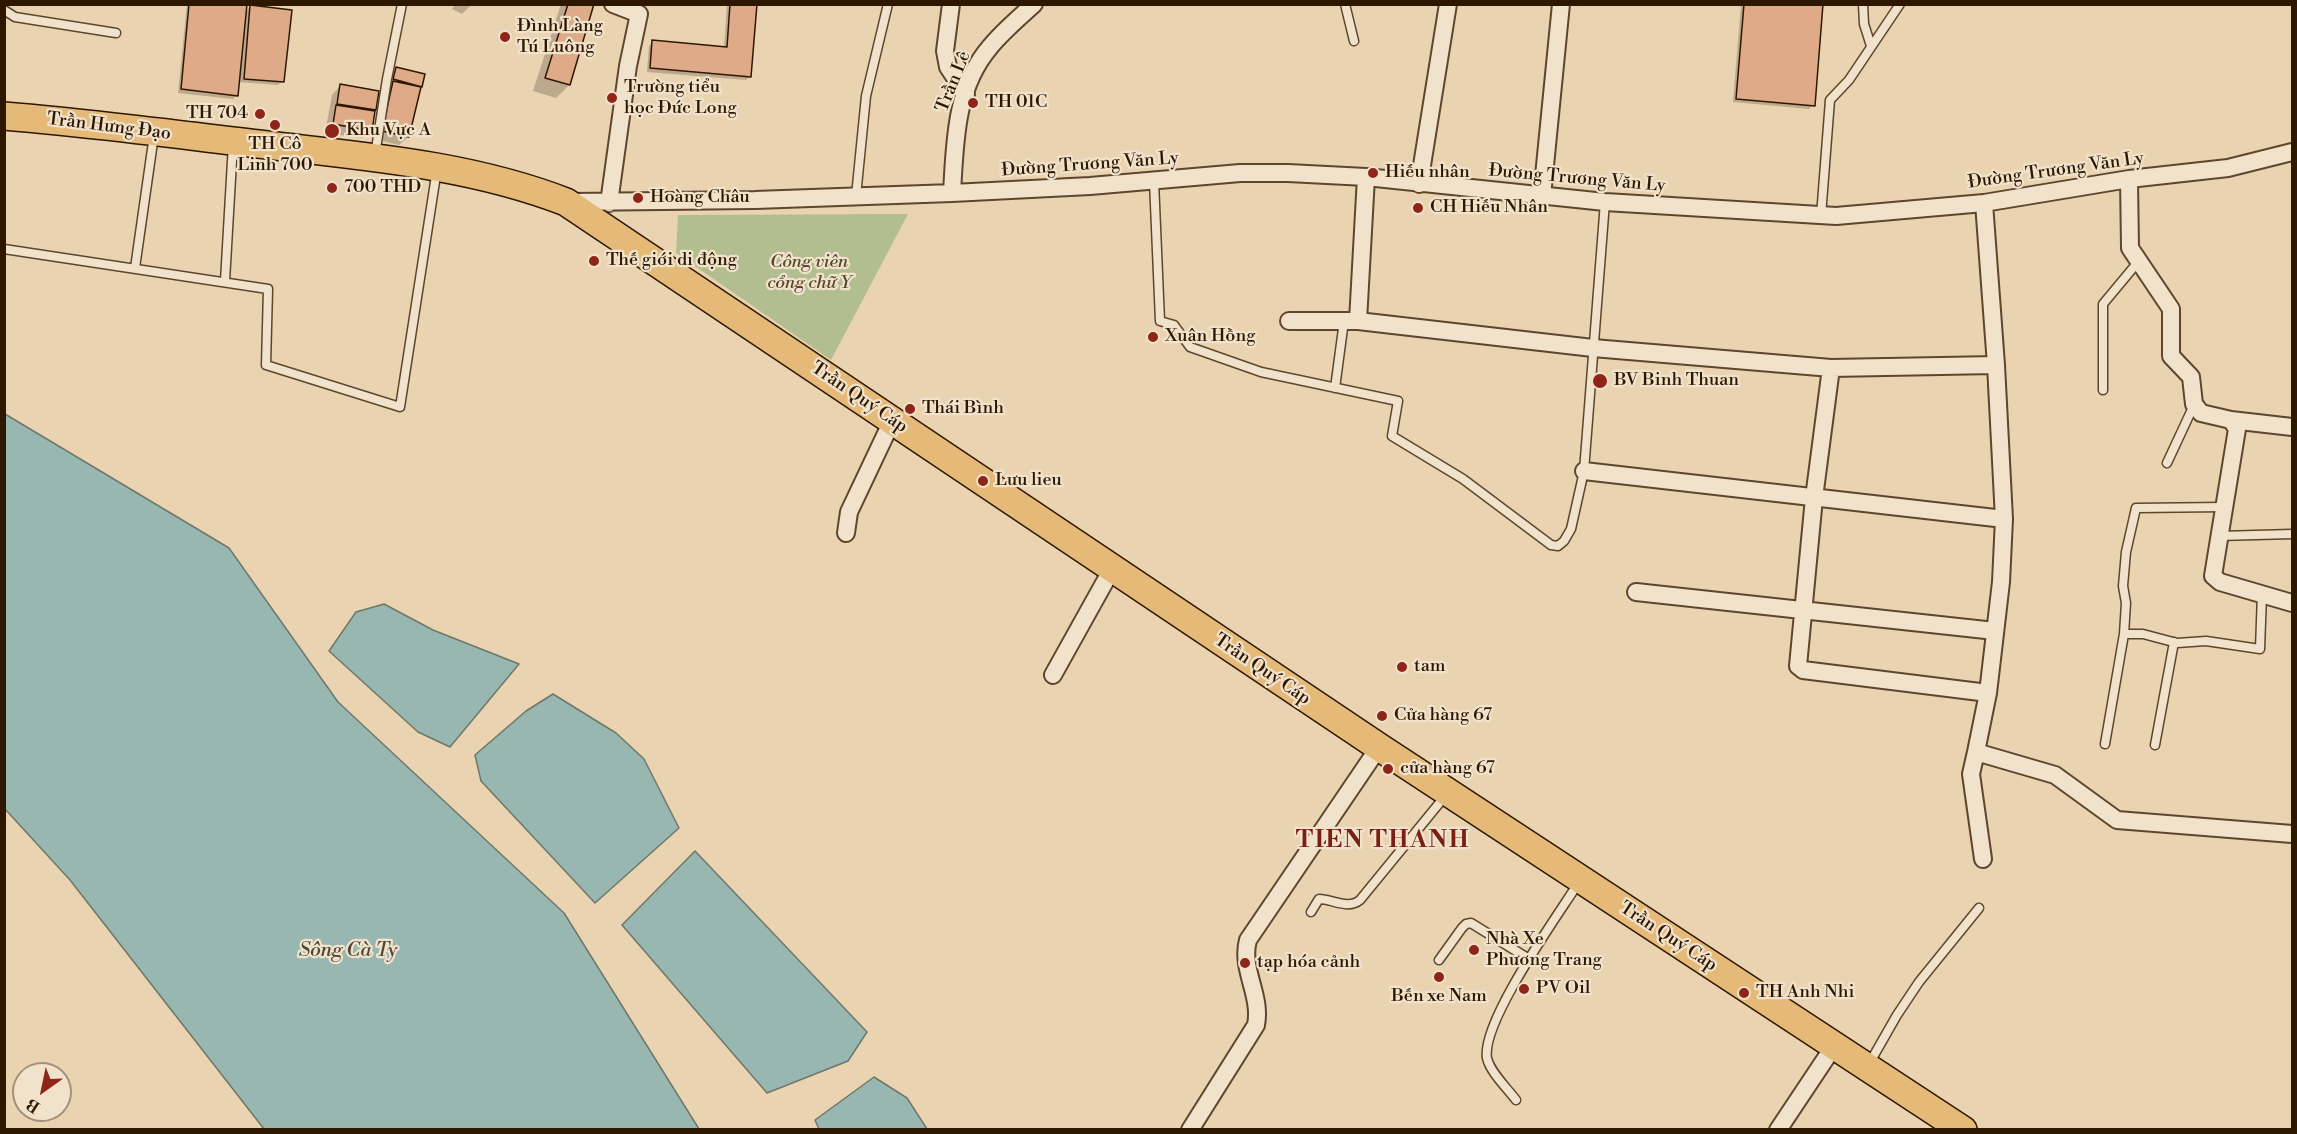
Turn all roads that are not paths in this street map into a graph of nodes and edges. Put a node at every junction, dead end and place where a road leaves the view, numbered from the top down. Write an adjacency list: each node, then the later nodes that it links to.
1 (402, 4): 20 (lane)
2 (613, 4): 31 (street)
3 (888, 4): 27 (lane)
4 (951, 4): 15 (street)
5 (1034, 4): 15 (street, Trần Lê)
6 (1344, 4): 13 (lane)
7 (1448, 4): 25 (street)
8 (1561, 4): 28 (street)
9 (1863, 4): 14 (lane)
10 (1900, 4): 14 (lane)
11 (4, 10): 12 (lane)
12 (116, 33)
13 (1354, 41)
14 (1871, 46): 33 (lane)
15 (966, 94): 26 (street, Trần Lê)
16 (4, 116): 17 (main road, Trần Hưng Đạo)
17 (154, 132): 18 (main road, Trần Hưng Đạo); 36 (lane)
18 (233, 141): 20 (main road, Trần Hưng Đạo); 37 (lane)
19 (2292, 152): 23 (street, Đường Trương Văn Ly)
20 (375, 158): 21 (main road, Trần Hưng Đạo)
21 (437, 168): 29 (main road, Trần Hưng Đạo); 37 (lane)
22 (1366, 177): 24 (street, Đường Trương Văn Ly); 25 (street, Đường Trương Văn Ly); 39 (street)
23 (2129, 179): 32 (street, Đường Trương Văn Ly); 35 (street)
24 (1154, 181): 26 (street, Đường Trương Văn Ly); 43 (lane)
25 (1419, 183): 28 (street, Đường Trương Văn Ly)
26 (952, 193): 27 (street, Đường Trương Văn Ly)
27 (856, 196): 31 (street, Đường Trương Văn Ly)
28 (1542, 196): 30 (street, Đường Trương Văn Ly)
29 (566, 202): 31 (street, Đường Trương Văn Ly); 47 (main road, Trần Quý Cáp)
30 (1605, 202): 33 (street, Đường Trương Văn Ly); 40 (lane)
31 (609, 203)
32 (1984, 203): 33 (street, Đường Trương Văn Ly); 41 (street)
33 (1821, 216)
34 (4, 249): 36 (lane)
35 (2138, 262): 44 (lane); 45 (street)
36 (135, 268): 37 (lane)
37 (225, 281)
38 (1289, 321): 39 (street)
39 (1351, 321): 40 (street); 43 (lane)
40 (1593, 348): 42 (street); 50 (lane)
41 (1996, 365): 42 (street); 53 (street)
42 (1831, 368): 51 (street)
43 (1335, 388): 50 (lane)
44 (2103, 390)
45 (2194, 404): 46 (street); 49 (lane)
46 (2231, 420): 48 (street); 52 (street)
47 (892, 421): 54 (street); 57 (main road, Trần Quý Cáp)
48 (2292, 427)
49 (2167, 463)
50 (1584, 471): 51 (street)
51 (1814, 498): 53 (street); 61 (street)
52 (2224, 507): 56 (street); 63 (lane)
53 (2004, 519): 62 (street)
54 (846, 533)
55 (2292, 534): 56 (lane)
56 (2219, 536): 59 (street)
57 (1112, 569): 65 (street); 69 (main road, Trần Quý Cáp)
58 (1636, 592): 61 (street)
59 (2262, 594): 60 (street); 64 (lane)
60 (2292, 603)
61 (1803, 609): 62 (street); 66 (street)
62 (1995, 632): 66 (street)
63 (2124, 634): 64 (lane); 67 (lane)
64 (2174, 642): 68 (lane)
65 (1053, 675)
66 (1988, 693): 70 (street)
67 (2105, 744)
68 (2155, 745)
69 (1378, 747): 71 (main road, Trần Quý Cáp); 82 (street)
70 (1976, 752): 72 (street); 73 (street)
71 (1448, 793): 74 (main road, Trần Quý Cáp); 76 (lane)
72 (2292, 834)
73 (1983, 859)
74 (1581, 880): 77 (lane); 79 (main road, Trần Quý Cáp)
75 (1979, 908): 80 (lane)
76 (1311, 912)
77 (1528, 959): 78 (lane); 81 (lane)
78 (1439, 960)
79 (1834, 1046): 80 (main road, Trần Quý Cáp); 83 (street)
80 (1868, 1067): 84 (main road, Trần Quý Cáp)
81 (1516, 1100)
82 (1190, 1130)
83 (1778, 1130)
84 (1963, 1130)

